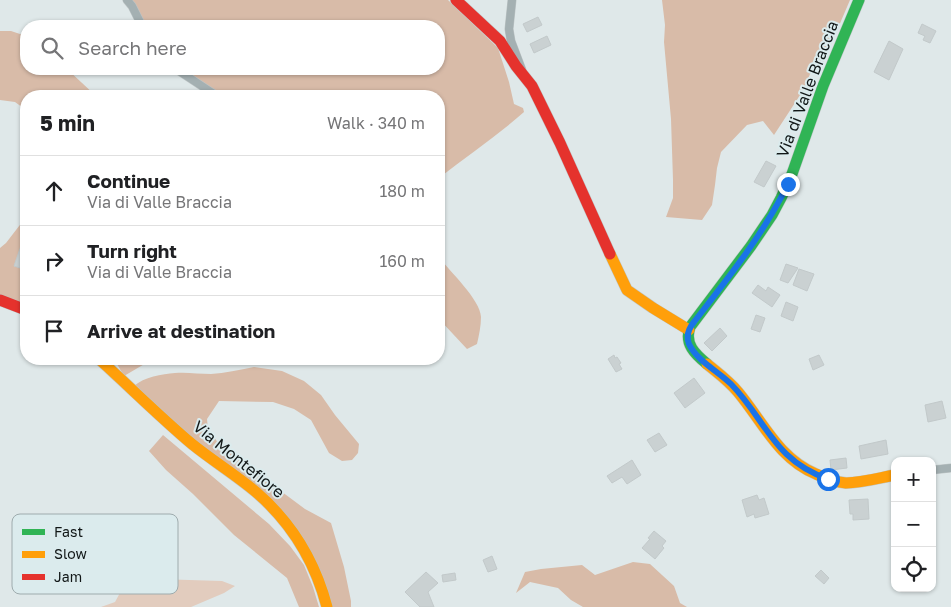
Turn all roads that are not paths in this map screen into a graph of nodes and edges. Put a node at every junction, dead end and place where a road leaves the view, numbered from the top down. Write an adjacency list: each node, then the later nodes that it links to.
1 (127, 0): 5 (street)
2 (456, 0): 6 (street)
3 (512, 0): 6 (street)
4 (859, 0): 11 (street, Via di Valle Braccia)
5 (139, 20)
6 (523, 74): 11 (street)
7 (185, 75): 8 (street)
8 (208, 90)
9 (0, 300): 10 (street)
10 (20, 308)
11 (689, 330): 15 (street)
12 (106, 365): 16 (street, Via Montefiore)
13 (951, 468): 14 (street)
14 (936, 470)
15 (891, 476)
16 (327, 607)

